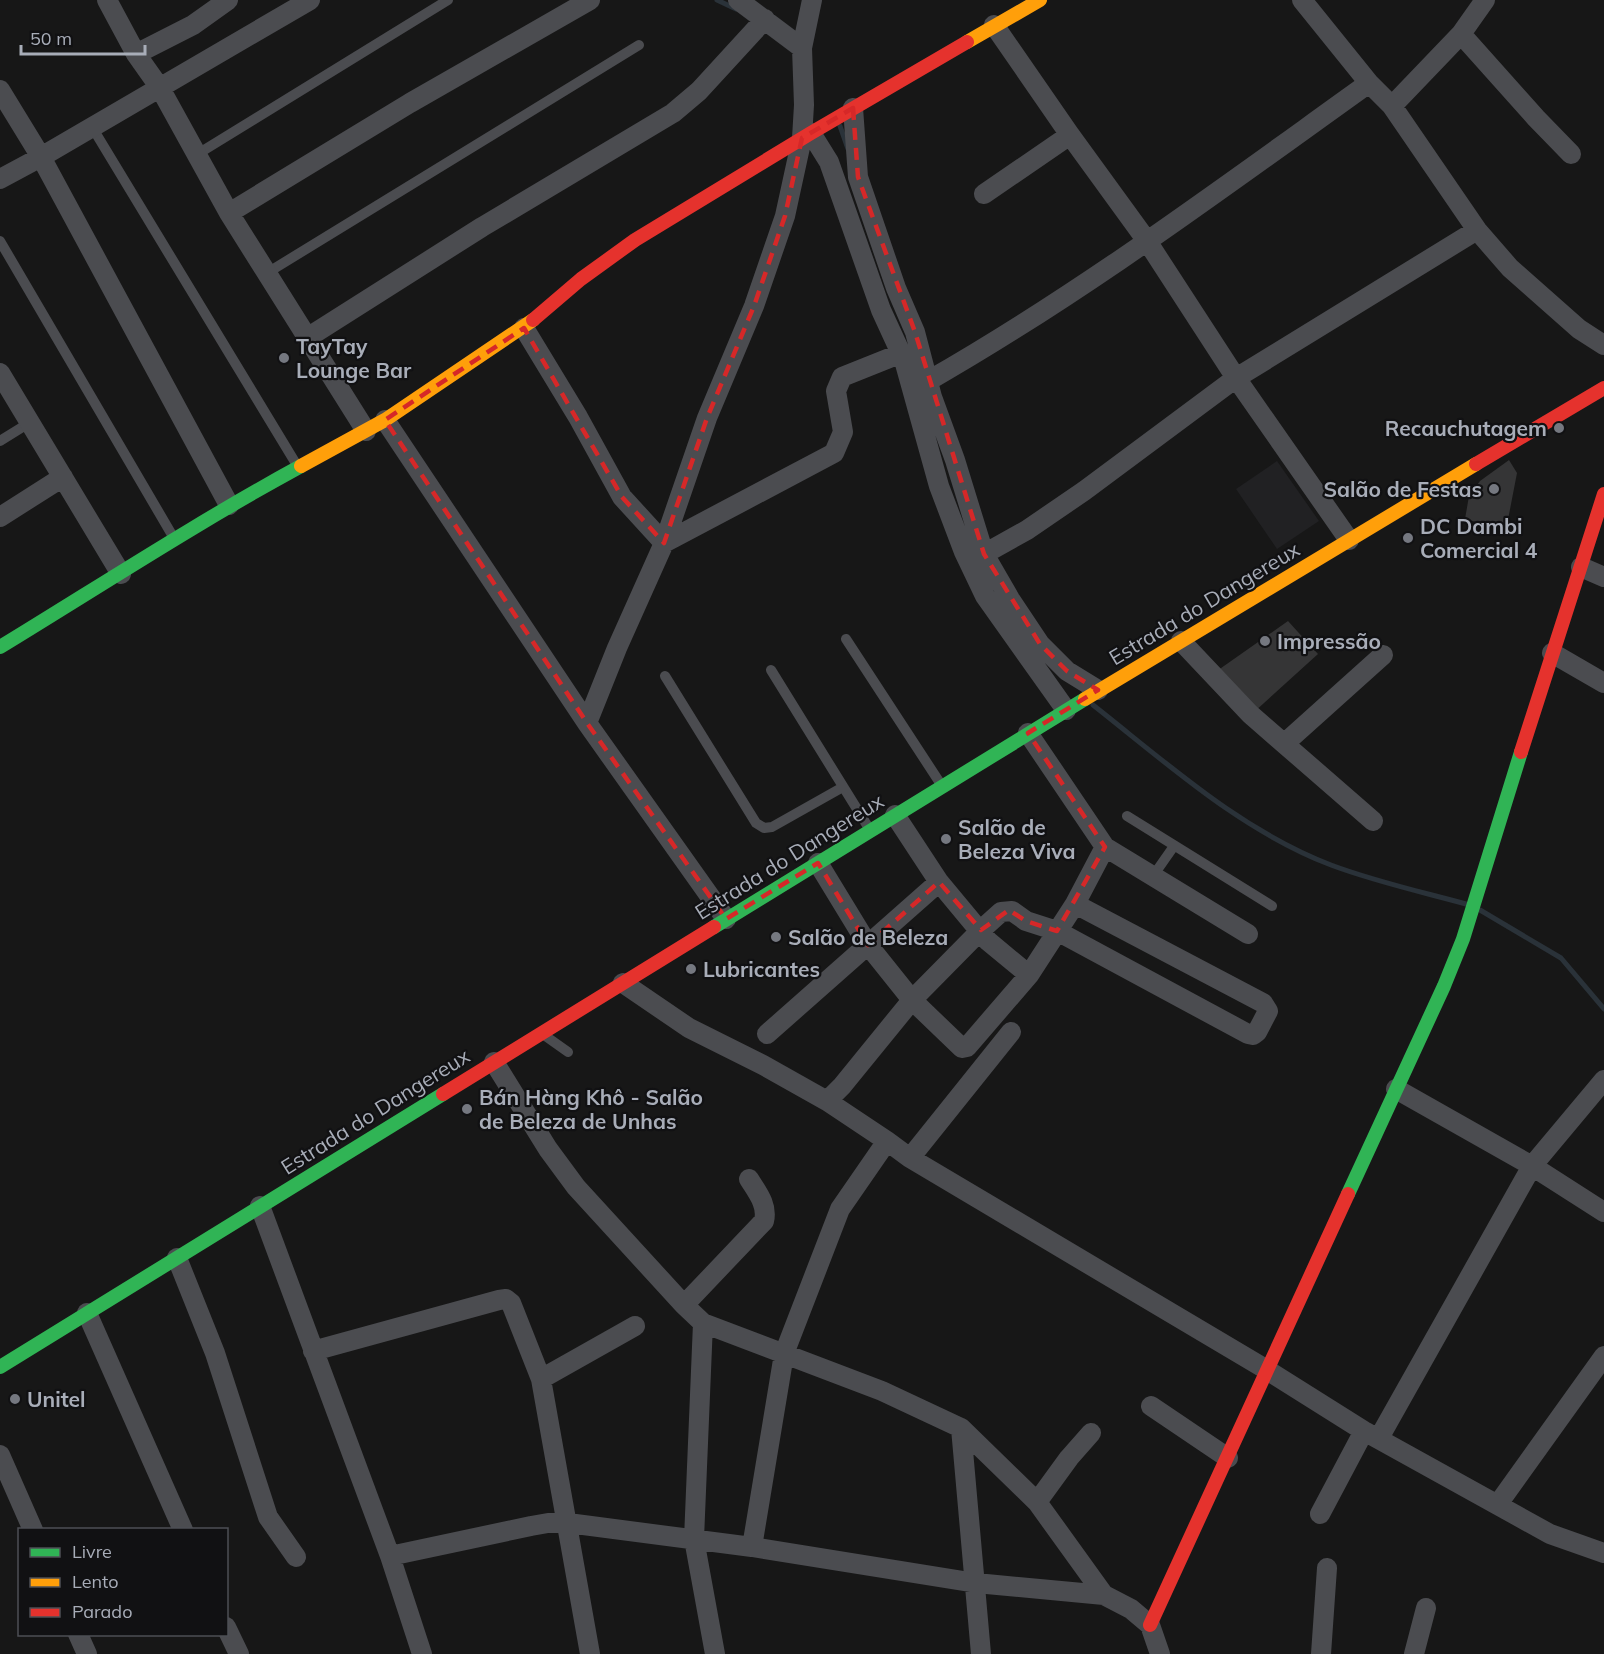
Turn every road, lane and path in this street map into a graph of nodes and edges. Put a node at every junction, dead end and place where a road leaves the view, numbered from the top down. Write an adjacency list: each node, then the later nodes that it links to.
1 (107, 0): 16 (street)
2 (228, 0): 16 (street)
3 (310, 0): 18 (street)
4 (448, 0): 26 (lane)
5 (590, 0): 30 (street)
6 (738, 0): 11 (street)
7 (812, 0): 15 (street)
8 (1040, 0): 12 (street)
9 (1302, 0): 17 (street)
10 (1485, 0): 13 (street)
11 (765, 19): 15 (street); 36 (street)
12 (994, 25): 21 (street); 24 (street)
13 (1461, 34): 20 (street); 25 (street)
14 (639, 45): 34 (lane)
15 (801, 48): 23 (street)
16 (136, 54): 18 (street)
17 (1369, 83): 20 (street); 33 (street)
18 (160, 88): 22 (street); 26 (street)
19 (0, 90): 27 (street)
20 (1392, 106): 31 (street)
21 (853, 108): 23 (street); 41 (street)
22 (92, 127): 27 (street); 47 (lane)
23 (806, 135): 35 (street); 38 (street); 54 (street)
24 (1070, 135): 29 (street); 33 (street)
25 (1571, 154)
26 (196, 155): 30 (street)
27 (41, 157): 28 (street); 50 (street)
28 (0, 179)
29 (984, 194)
30 (229, 213): 34 (street)
31 (1477, 230): 37 (street); 40 (street)
32 (0, 241): 52 (lane)
33 (1147, 241): 40 (street); 41 (street)
34 (267, 273): 36 (street)
35 (524, 328): 43 (street); 54 (street)
36 (307, 338): 45 (street)
37 (1604, 345)
38 (901, 356): 54 (street); 68 (street)
39 (0, 373): 44 (street)
40 (1236, 378): 53 (street); 55 (street)
41 (928, 381): 55 (street)
42 (1604, 388): 53 (street, Estrada do Dangereux)
43 (386, 420): 45 (street); 69 (street)
44 (29, 423): 46 (lane); 48 (street)
45 (366, 431): 47 (street)
46 (0, 441)
47 (298, 467): 50 (street)
48 (63, 477): 51 (street); 57 (street)
49 (1604, 494): 56 (street)
50 (229, 505): 52 (street)
51 (0, 518)
52 (175, 540): 57 (street)
53 (1349, 540): 60 (street, Estrada do Dangereux)
54 (664, 543): 69 (street)
55 (984, 554): 67 (street)
56 (1581, 567): 58 (street); 62 (street)
57 (121, 574): 61 (street)
58 (1604, 577)
59 (846, 639): 72 (lane)
60 (1181, 641): 67 (street, Estrada do Dangereux); 71 (street)
61 (0, 647)
62 (1552, 653): 66 (street); 99 (street)
63 (1383, 656): 71 (street)
64 (771, 670): 73 (lane)
65 (665, 676): 73 (lane)
66 (1604, 683)
67 (1097, 691): 68 (street, Estrada do Dangereux)
68 (1072, 706): 70 (street, Estrada do Dangereux)
69 (587, 723): 85 (street)
70 (1028, 733): 72 (street, Estrada do Dangereux); 79 (street)
71 (1285, 743): 76 (street)
72 (942, 786): 74 (street, Estrada do Dangereux)
73 (843, 787): 77 (lane)
74 (895, 815): 77 (street, Estrada do Dangereux); 82 (street)
75 (1127, 816): 78 (lane)
76 (1373, 821)
77 (870, 831): 80 (street, Estrada do Dangereux)
78 (1174, 846): 81 (lane); 84 (lane)
79 (1105, 847): 81 (street); 83 (street)
80 (818, 863): 85 (street, Estrada do Dangereux); 89 (street)
81 (1153, 876): 88 (street)
82 (939, 882): 86 (street); 89 (street)
83 (1075, 904): 87 (street); 87 (street)
84 (1272, 906)
85 (726, 919): 91 (street, Estrada do Dangereux)
86 (981, 930): 87 (street); 90 (street); 92 (street)
87 (1057, 931): 90 (street)
88 (1248, 934)
89 (868, 945): 92 (street); 95 (street)
90 (1029, 975): 92 (street)
91 (623, 983): 94 (street, Estrada do Dangereux); 100 (street)
92 (912, 1000): 100 (street)
93 (1011, 1032): 102 (street)
94 (541, 1034): 96 (lane); 97 (street, Estrada do Dangereux)
95 (767, 1034)
96 (568, 1052)
97 (494, 1062): 105 (street, Estrada do Dangereux); 108 (street)
98 (1604, 1080): 103 (street)
99 (1396, 1089): 103 (street); 116 (street)
100 (827, 1101): 101 (street)
101 (887, 1141): 102 (street); 113 (street)
102 (910, 1158): 116 (street)
103 (1532, 1166): 106 (street); 121 (street)
104 (748, 1179): 108 (street)
105 (260, 1206): 107 (street, Estrada do Dangereux); 112 (street)
106 (1604, 1212)
107 (177, 1258): 109 (street, Estrada do Dangereux); 134 (street)
108 (684, 1305): 110 (street)
109 (87, 1313): 115 (street, Estrada do Dangereux); 129 (street)
110 (703, 1323): 113 (street); 130 (street)
111 (635, 1326): 117 (street)
112 (313, 1351): 117 (street); 133 (street)
113 (784, 1354): 119 (street); 131 (street)
114 (1604, 1356): 125 (street)
115 (0, 1367)
116 (1268, 1370): 121 (street); 123 (street)
117 (541, 1379): 127 (street)
118 (1151, 1406): 123 (street)
119 (961, 1428): 124 (street); 136 (street)
120 (1091, 1433): 124 (street)
121 (1371, 1434): 125 (street); 126 (street)
122 (0, 1455): 128 (street)
123 (1228, 1458): 139 (street)
124 (1036, 1502): 137 (street)
125 (1498, 1504): 132 (street)
126 (1320, 1514)
127 (568, 1523): 130 (street); 133 (street); 145 (street)
128 (32, 1528)
129 (182, 1528)
130 (694, 1539): 131 (street); 146 (street)
131 (752, 1547): 136 (street)
132 (1604, 1553)
133 (390, 1556): 144 (street)
134 (296, 1557)
135 (1327, 1568): 149 (street)
136 (976, 1584): 137 (street); 147 (street)
137 (1104, 1595): 139 (street)
138 (1426, 1608): 150 (street)
139 (1150, 1625): 148 (street)
140 (228, 1631): 143 (street)
141 (78, 1636): 142 (street)
142 (87, 1654)
143 (239, 1654)
144 (422, 1654)
145 (590, 1654)
146 (715, 1654)
147 (981, 1654)
148 (1160, 1654)
149 (1321, 1654)
150 (1414, 1654)

